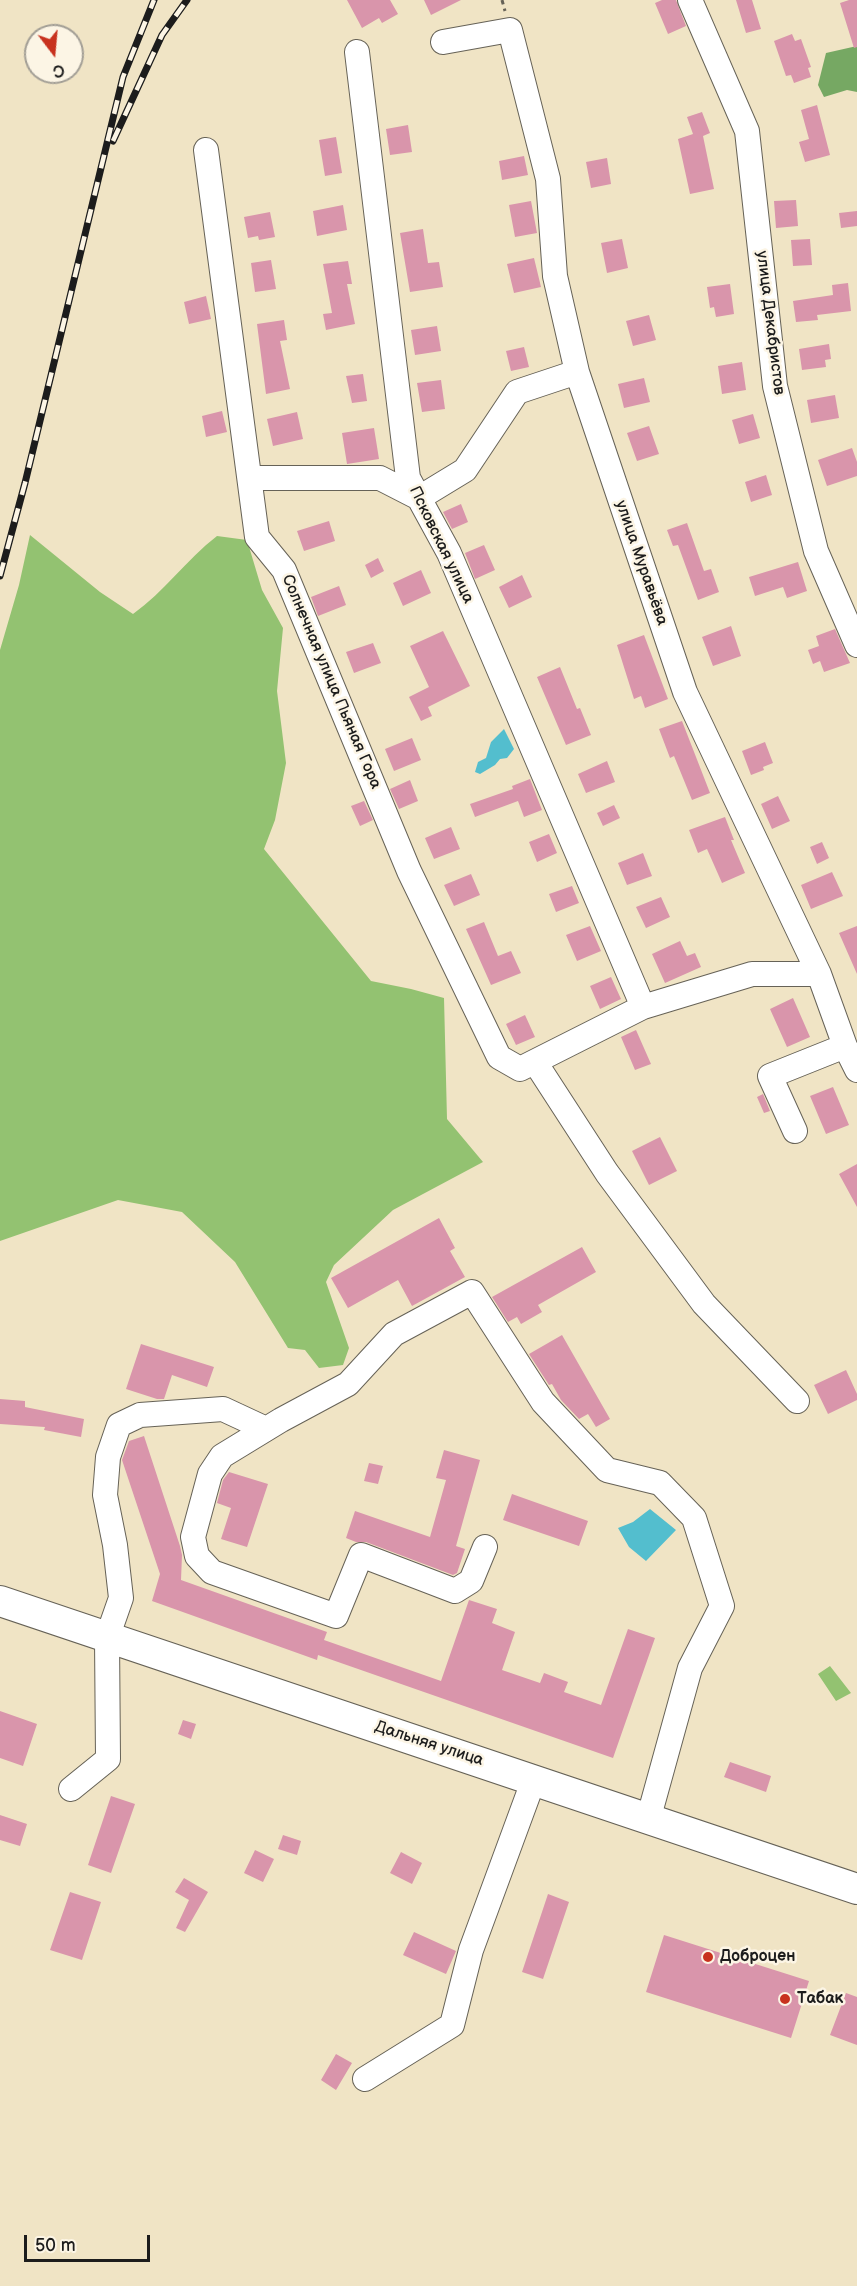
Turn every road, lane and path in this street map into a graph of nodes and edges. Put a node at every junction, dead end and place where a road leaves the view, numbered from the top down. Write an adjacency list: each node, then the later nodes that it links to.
1 (690, 0): 8 (street, улица Декабристов)
2 (443, 42): 5 (street, улица Муравьёва)
3 (357, 52): 7 (street, Псковская улица)
4 (206, 150): 6 (street, Солнечная улица Пьяная Гора)
5 (577, 372): 7 (street); 9 (street, улица Муравьёва)
6 (250, 478): 7 (street); 12 (street, Солнечная улица Пьяная Гора)
7 (419, 498): 10 (street, Псковская улица)
8 (857, 645)
9 (819, 974): 10 (street); 11 (street, улица Муравьёва)
10 (643, 1007): 12 (street)
11 (845, 1046): 13 (street, улица Муравьёва); 14 (street)
12 (535, 1062): 15 (street)
13 (857, 1070)
14 (795, 1131)
15 (797, 1401)
16 (266, 1429): 17 (street); 19 (street); 22 (street)
17 (485, 1547)
18 (0, 1600): 19 (main road, Дальняя улица)
19 (107, 1638): 20 (main road, Дальняя улица); 21 (street)
20 (534, 1779): 22 (main road, Дальняя улица); 24 (street)
21 (71, 1789)
22 (648, 1820): 23 (main road, Дальняя улица)
23 (857, 1889)
24 (365, 2079)

